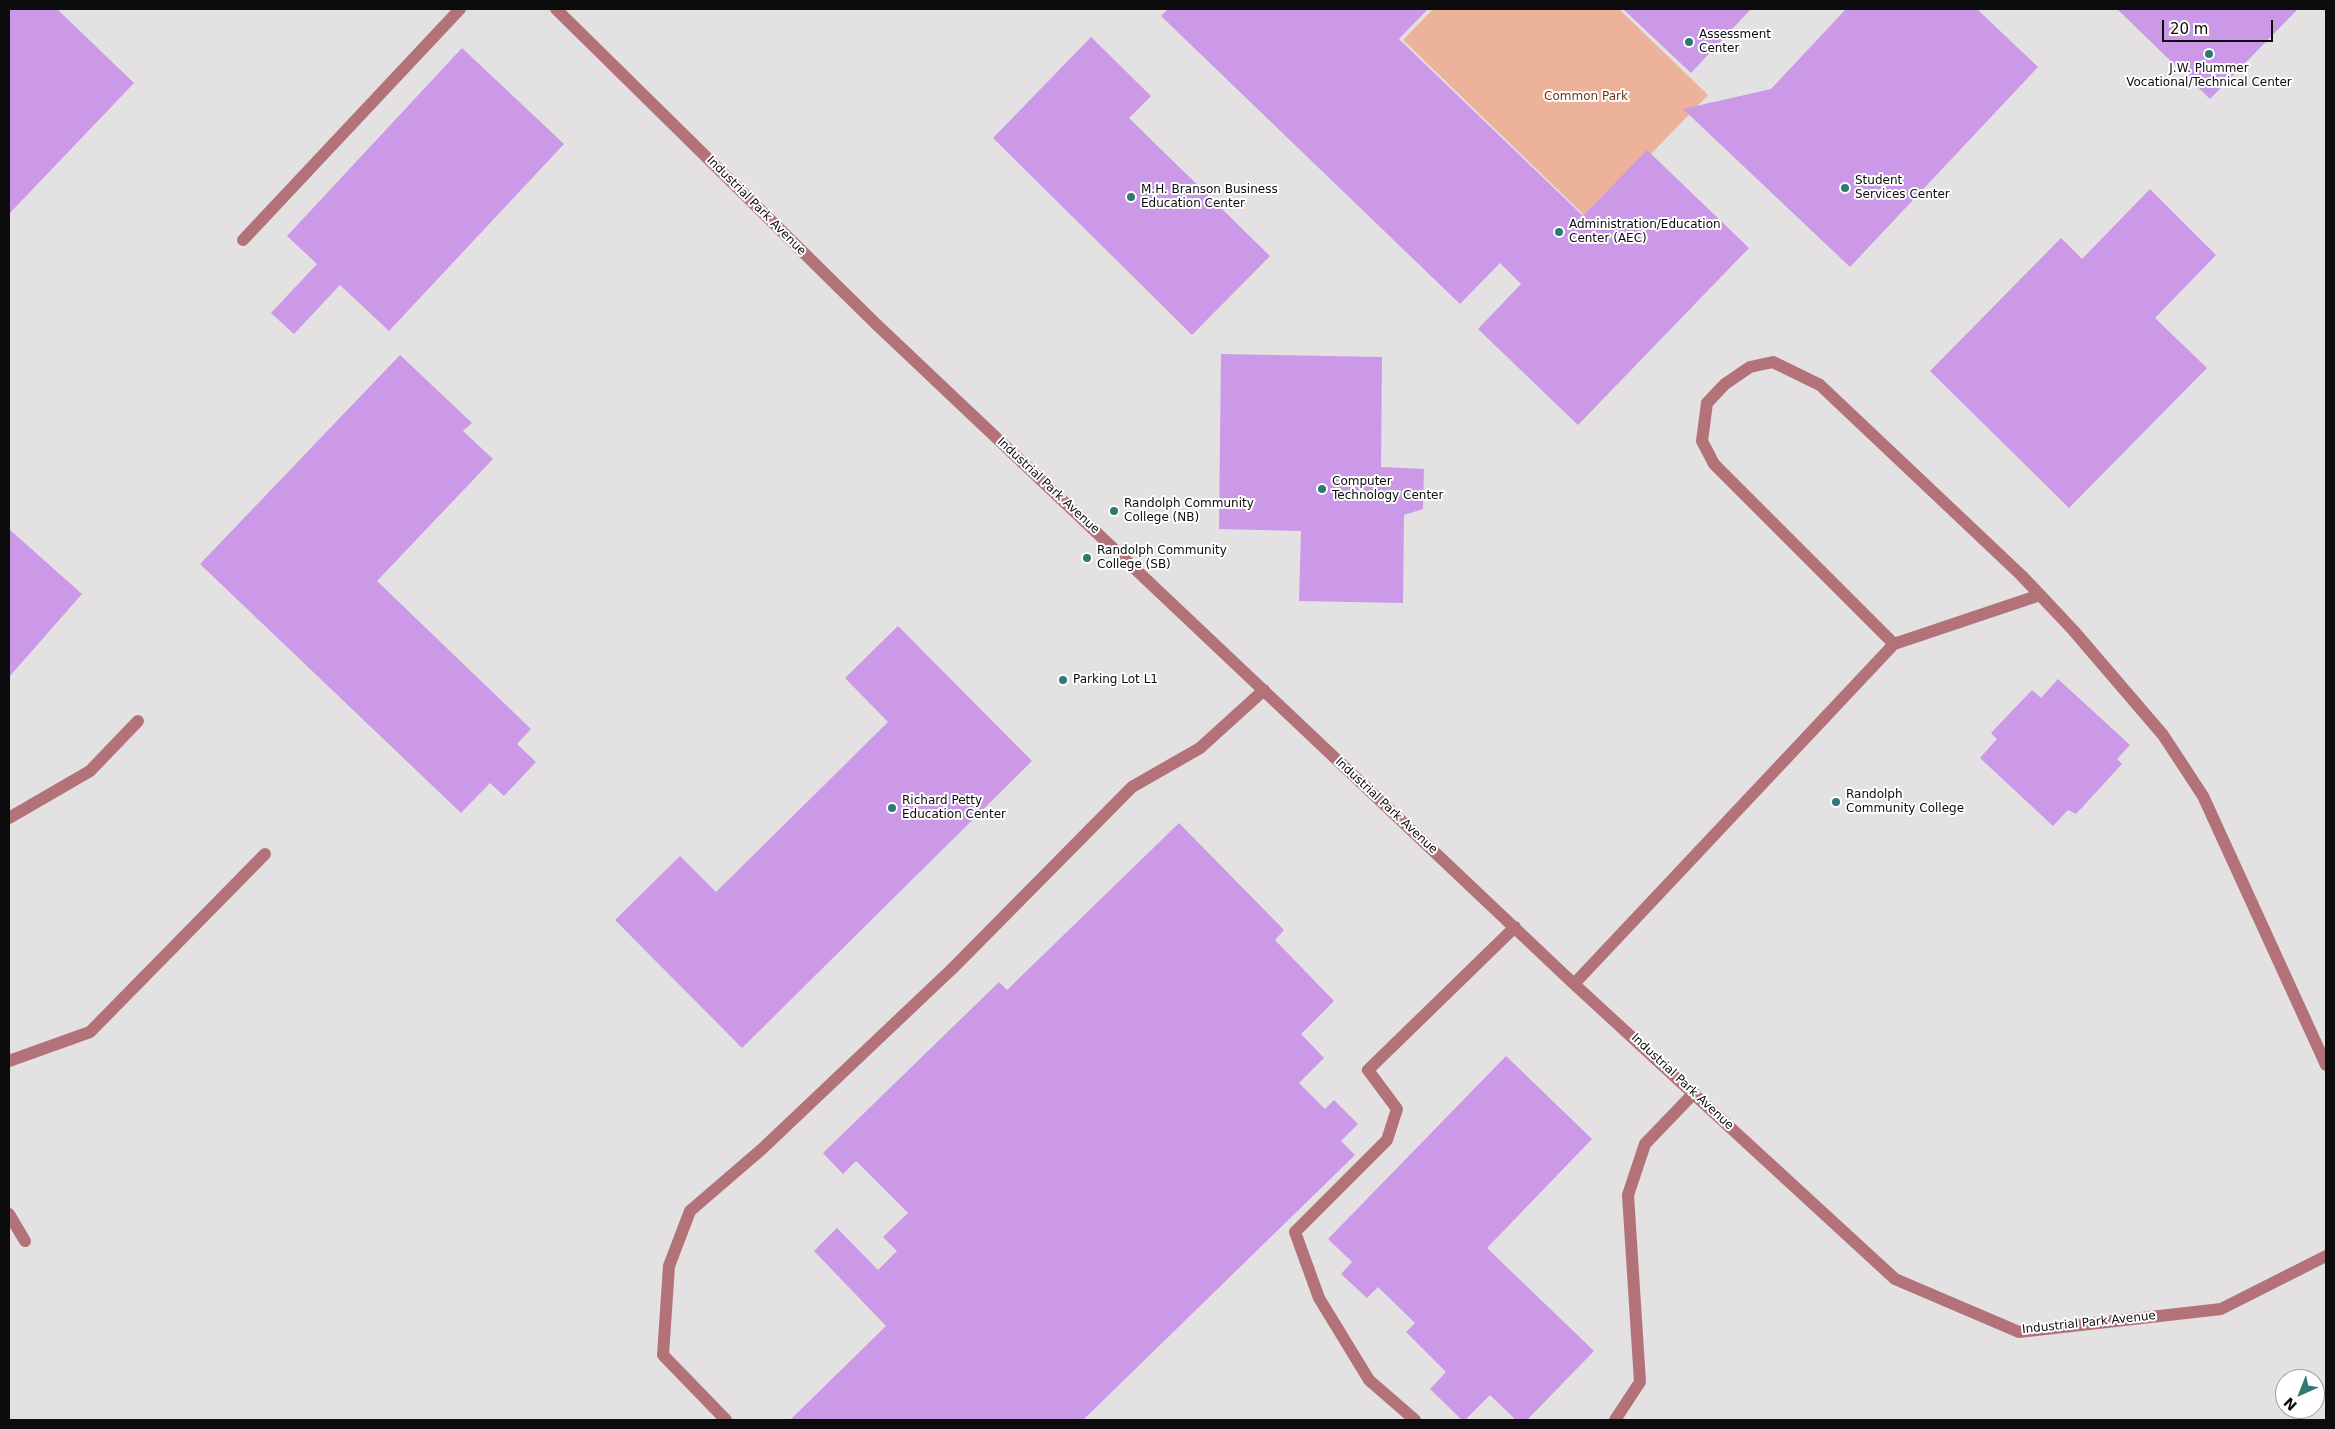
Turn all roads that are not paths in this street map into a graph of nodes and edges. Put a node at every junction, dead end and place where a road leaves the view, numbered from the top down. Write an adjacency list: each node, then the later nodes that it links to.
1 (460, 9): 3 (street)
2 (556, 9): 6 (street, Industrial Park Avenue)
3 (243, 240)
4 (2040, 595): 5 (street); 5 (street); 13 (street)
5 (1894, 644): 11 (street)
6 (1264, 690): 10 (street, Industrial Park Avenue); 18 (street)
7 (138, 721): 8 (street)
8 (9, 818)
9 (265, 854): 12 (street)
10 (1515, 927): 11 (street, Industrial Park Avenue); 19 (street)
11 (1574, 984): 14 (street, Industrial Park Avenue)
12 (9, 1061)
13 (2326, 1065)
14 (1694, 1093): 17 (street, Industrial Park Avenue); 20 (street)
15 (9, 1214): 16 (street)
16 (25, 1240)
17 (2326, 1256)
18 (726, 1420)
19 (1414, 1420)
20 (1615, 1420)

